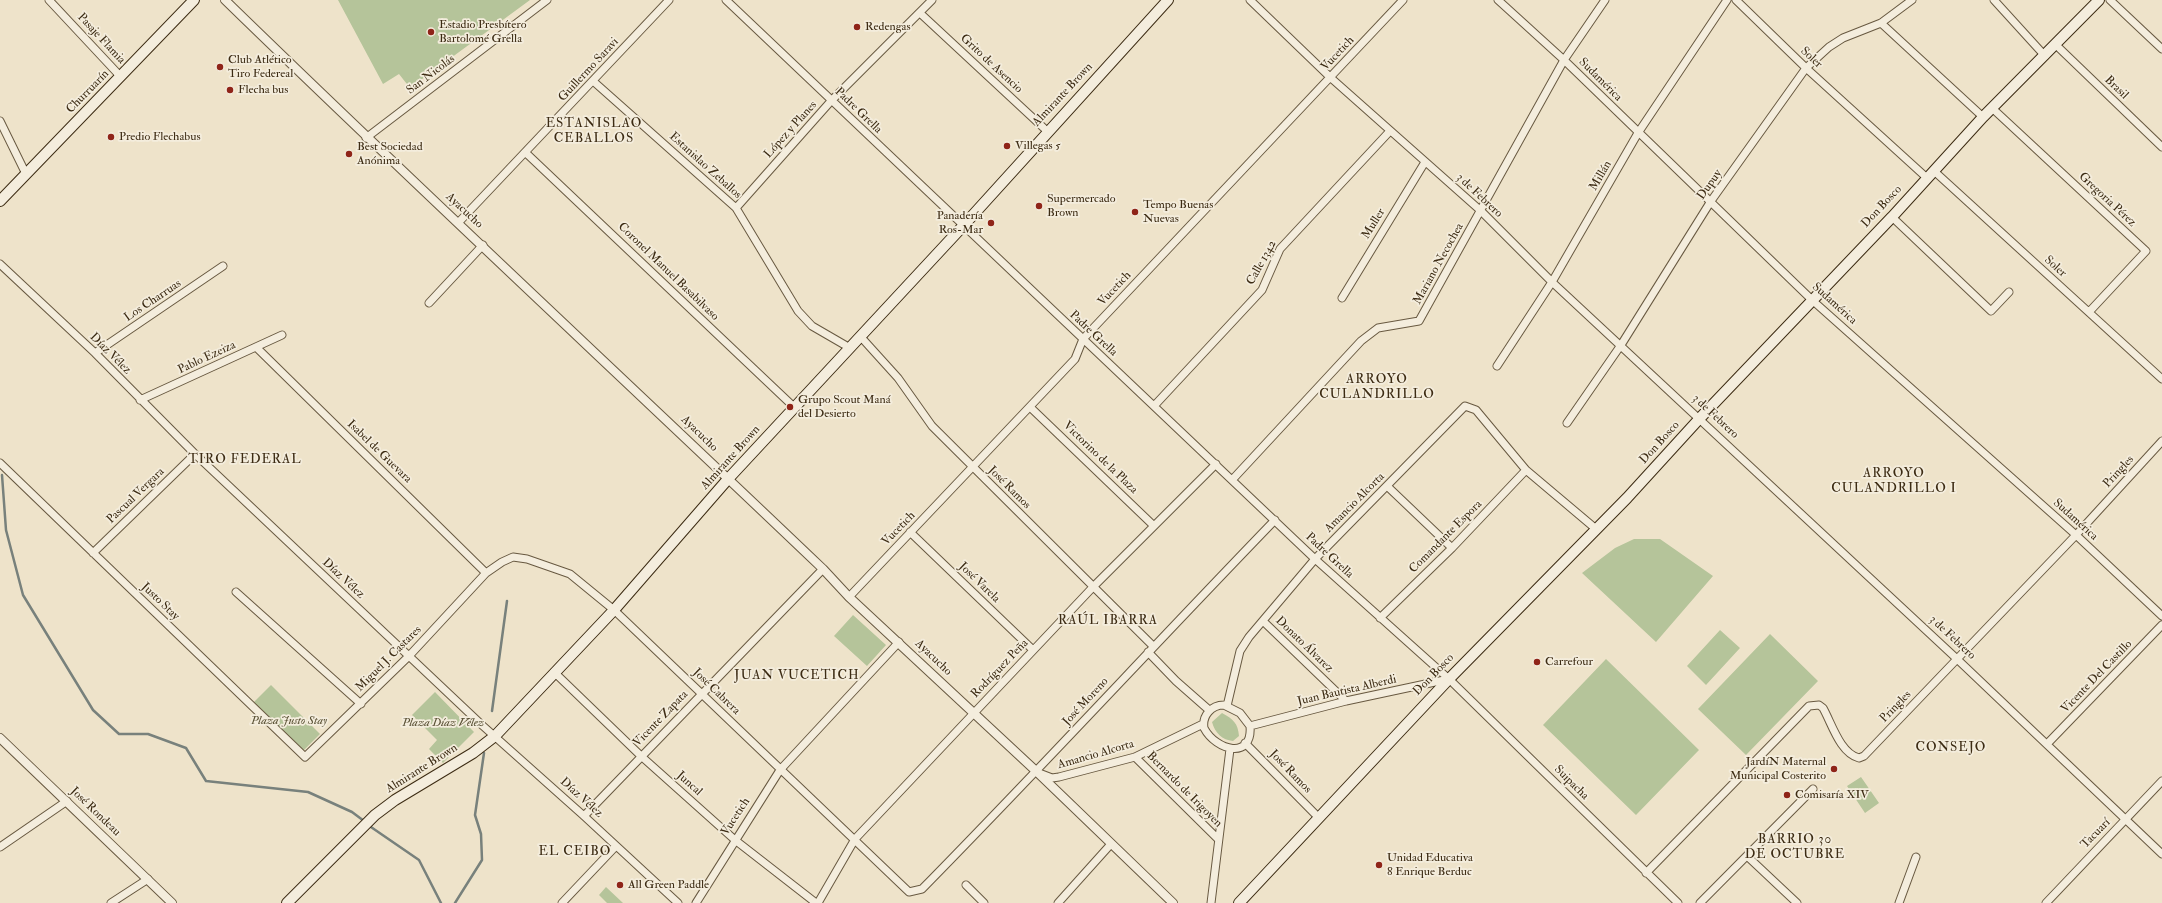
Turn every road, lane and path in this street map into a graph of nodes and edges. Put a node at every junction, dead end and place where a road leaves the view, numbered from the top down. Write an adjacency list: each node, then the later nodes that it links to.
1 (49, 0): 26 (street, Pasaje Flamia)
2 (194, 0): 26 (main road, Churruarín)
3 (225, 0): 36 (street, Ayacucho)
4 (548, 0): 36 (street, San Nicolás)
5 (669, 0): 28 (street, Guillermo Saravi)
6 (726, 0): 29 (street, Padre Grella)
7 (932, 0): 19 (street, López y Planes)
8 (1168, 0): 33 (main road, Almirante Brown)
9 (1250, 0): 27 (street, 3 de Febrero)
10 (1403, 0): 27 (street, Vucetich)
11 (1498, 0): 24 (street, Sudamérica)
12 (1605, 0): 24 (street, Mariano Necochea)
13 (1728, 0): 35 (street, Millán)
14 (1736, 0): 25 (street, Soler)
15 (1912, 0): 20 (street, Dupuy)
16 (1994, 0): 23 (street)
17 (2099, 0): 21 (main road, Don Bosco)
18 (2110, 0): 22 (street)
19 (921, 14): 29 (street, López y Planes); 33 (street, Grito de Asencio)
20 (1881, 23): 25 (street, Dupuy); 31 (street)
21 (2056, 46): 23 (main road, Don Bosco); 37 (street, Brasil)
22 (2162, 49)
23 (2045, 56): 30 (main road, Don Bosco)
24 (1564, 60): 35 (street, Sudamérica); 45 (street, Mariano Necochea)
25 (1806, 68): 41 (street, Soler); 43 (street, Dupuy)
26 (121, 76): 40 (main road, Churruarín)
27 (1331, 78): 34 (street, 3 de Febrero); 60 (street, Vucetich)
28 (594, 81): 38 (street, Guillermo Saravi); 44 (street, Estanislao Zeballos)
29 (831, 100): 44 (street, López y Planes); 48 (street, Padre Grella)
30 (1992, 108): 31 (main road, Don Bosco); 57 (street, Gregoria Pérez)
31 (1983, 117): 41 (main road, Don Bosco)
32 (0, 121): 40 (street)
33 (1047, 131): 48 (main road, Almirante Brown)
34 (1390, 131): 39 (street, 3 de Febrero); 68 (street, Calle 1342)
35 (1638, 133): 43 (street, Sudamérica); 52 (street, Millán)
36 (366, 138): 47 (street, Ayacucho)
37 (2162, 147)
38 (526, 153): 47 (street, Guillermo Saravi); 70 (street, Coronel Manuel Basabilvaso)
39 (1425, 162): 45 (street, 3 de Febrero); 54 (street, Muller)
40 (26, 174): 42 (main road, Churruarín)
41 (1930, 174): 46 (main road, Don Bosco); 57 (street, Soler)
42 (0, 201)
43 (1711, 201): 55 (street, Sudamérica); 61 (street, Dupuy)
44 (736, 208): 63 (street, Estanislao Zeballos)
45 (1480, 211): 52 (street, 3 de Febrero); 80 (street, Mariano Necochea)
46 (1892, 217): 53 (street); 55 (main road, Don Bosco)
47 (458, 223): 49 (street, Ayacucho)
48 (963, 226): 59 (main road, Almirante Brown); 60 (street, Padre Grella)
49 (483, 246): 56 (street); 79 (street, Ayacucho)
50 (0, 264): 64 (street, Díaz Vélez)
51 (223, 266): 64 (street, Los Charruas)
52 (1552, 282): 61 (street, 3 de Febrero); 65 (street, Millán)
53 (2009, 292)
54 (1342, 298)
55 (1812, 300): 71 (main road, Don Bosco); 86 (street, Sudamérica)
56 (429, 303)
57 (2089, 312): 66 (street, Soler)
58 (282, 335): 62 (street, Pablo Ezeiza)
59 (860, 336): 63 (main road, Almirante Brown); 77 (street, José Ramos)
60 (1083, 339): 68 (street, Padre Grella); 69 (street, Vucetich)
61 (1621, 346): 71 (street, 3 de Febrero); 72 (street, Dupuy)
62 (256, 347): 67 (street, Pablo Ezeiza); 91 (street, Isabel de Guevara)
63 (850, 348): 70 (main road, Almirante Brown)
64 (95, 353): 67 (street, Díaz Vélez)
65 (1497, 366)
66 (2162, 379)
67 (140, 400): 74 (street, Díaz Vélez)
68 (1154, 406): 76 (street, Padre Grella)
69 (1030, 407): 77 (street, Vucetich); 83 (street, Victorino de la Plaza)
70 (795, 408): 79 (main road, Almirante Brown)
71 (1700, 418): 84 (main road, Don Bosco); 105 (street, 3 de Febrero)
72 (1567, 423)
73 (2162, 441): 86 (street, Pringles)
74 (195, 454): 88 (street, Pascual Vergara); 104 (street, Díaz Vélez)
75 (0, 464): 88 (street, Justo Stay)
76 (1216, 464): 80 (street, Padre Grella); 83 (street, Rodríguez Peña)
77 (972, 467): 85 (street, Vucetich); 92 (street, José Ramos)
78 (1526, 470): 81 (street, Amancio Alcorta); 84 (street); 87 (street, Comandante Espora)
79 (728, 479): 90 (street, Ayacucho); 95 (main road, Almirante Brown)
80 (1232, 480): 82 (street, Padre Grella)
81 (1387, 486): 87 (street); 89 (street, Amancio Alcorta)
82 (1275, 520): 89 (street, Padre Grella); 101 (street, José Moreno)
83 (1154, 526): 92 (street, Rodríguez Peña)
84 (1596, 529): 107 (main road, Don Bosco)
85 (910, 532): 94 (street, Vucetich); 102 (street, José Varela)
86 (2076, 535): 96 (street, Sudamérica); 105 (street, Pringles)
87 (1452, 548): 97 (street, Comandante Espora)
88 (93, 553): 122 (street, Justo Stay)
89 (1315, 559): 97 (street, Padre Grella); 98 (street, Amancio Alcorta)
90 (822, 569): 94 (street, Ayacucho); 108 (street, Vicente Zapata)
91 (486, 573): 95 (street, José Cabrera); 104 (street, Miguel J. Castares)
92 (1093, 587): 101 (street, José Ramos); 102 (street, Rodríguez Peña)
93 (236, 592): 110 (street)
94 (849, 597): 100 (street, Ayacucho)
95 (614, 610): 106 (main road, Almirante Brown); 108 (street, José Cabrera)
96 (2162, 616)
97 (1380, 618): 107 (street, Padre Grella)
98 (1264, 622): 109 (street, Donato Álvarez); 111 (street, Amancio Alcorta)
99 (2162, 625): 119 (street, Vicente Del Castillo)
100 (899, 642): 113 (street, Ayacucho); 124 (street, Vucetich)
101 (1153, 646): 103 (street, José Moreno)
102 (1033, 650): 113 (street, Rodríguez Peña)
103 (1148, 652): 112 (street); 125 (street, José Moreno)
104 (409, 656): 110 (street, Miguel J. Castares); 116 (street, Díaz Vélez)
105 (1957, 659): 119 (street, 3 de Febrero); 141 (street, Pringles)
106 (554, 672): 116 (main road, Almirante Brown); 121 (street, Juncal)
107 (1449, 678): 109 (street, Juan Bautista Alberdi); 130 (main road, Don Bosco); 141 (street, Suipacha)
108 (701, 693): 121 (street, Vicente Zapata); 124 (street, José Cabrera)
109 (1346, 701): 115 (street, Juan Bautista Alberdi)
110 (361, 704): 122 (street, Miguel J. Castares)
111 (1227, 706): 112 (street); 115 (street)
112 (1210, 710): 114 (street)
113 (973, 713): 125 (street, Ayacucho); 132 (street, Rodríguez Peña)
114 (1203, 724): 120 (street); 123 (street, Amancio Alcorta)
115 (1250, 726): 118 (street)
116 (495, 736): 129 (street, Díaz Vélez); 147 (main road, Almirante Brown)
117 (0, 738): 128 (street, José Rondeau)
118 (1245, 743): 120 (street); 130 (street, José Ramos)
119 (2047, 744): 131 (street, 3 de Febrero)
120 (1230, 749): 133 (street)
121 (641, 756): 129 (street, Vicente Zapata); 134 (street, Juncal)
122 (305, 757)
123 (1135, 757): 125 (street, Amancio Alcorta); 133 (street, Bernardo de Irigoyen)
124 (780, 770): 132 (street, José Cabrera); 134 (street, Vucetich)
125 (1037, 772): 135 (street, Ayacucho); 144 (street, José Moreno)
126 (2162, 781): 131 (street, Tacuarí)
127 (1813, 789): 139 (street)
128 (67, 801): 137 (street); 142 (street, José Rondeau)
129 (584, 816): 136 (street, Díaz Vélez)
130 (1318, 817): 156 (main road, Don Bosco)
131 (2127, 819): 138 (street, 3 de Febrero); 161 (street, Tacuarí)
132 (855, 839): 144 (street, José Cabrera); 151 (street, Rodríguez Peña)
133 (1218, 839): 155 (street)
134 (735, 840): 150 (street, Vucetich); 151 (street, Juncal)
135 (1112, 844): 153 (street); 154 (street, Ayacucho)
136 (616, 846): 148 (street); 149 (street, Díaz Vélez)
137 (0, 847)
138 (2162, 854)
139 (1747, 856): 158 (street); 159 (street)
140 (1916, 857): 160 (street)
141 (1646, 873): 157 (street, Suipacha)
142 (148, 879): 145 (street); 146 (street, José Rondeau)
143 (966, 885): 152 (street)
144 (909, 892)
145 (112, 903)
146 (172, 903)
147 (287, 903)
148 (562, 903)
149 (678, 903)
150 (696, 903)
151 (817, 903)
152 (984, 903)
153 (1058, 903)
154 (1173, 903)
155 (1212, 903)
156 (1239, 903)
157 (1678, 903)
158 (1700, 903)
159 (1797, 903)
160 (1899, 903)
161 (2046, 903)

